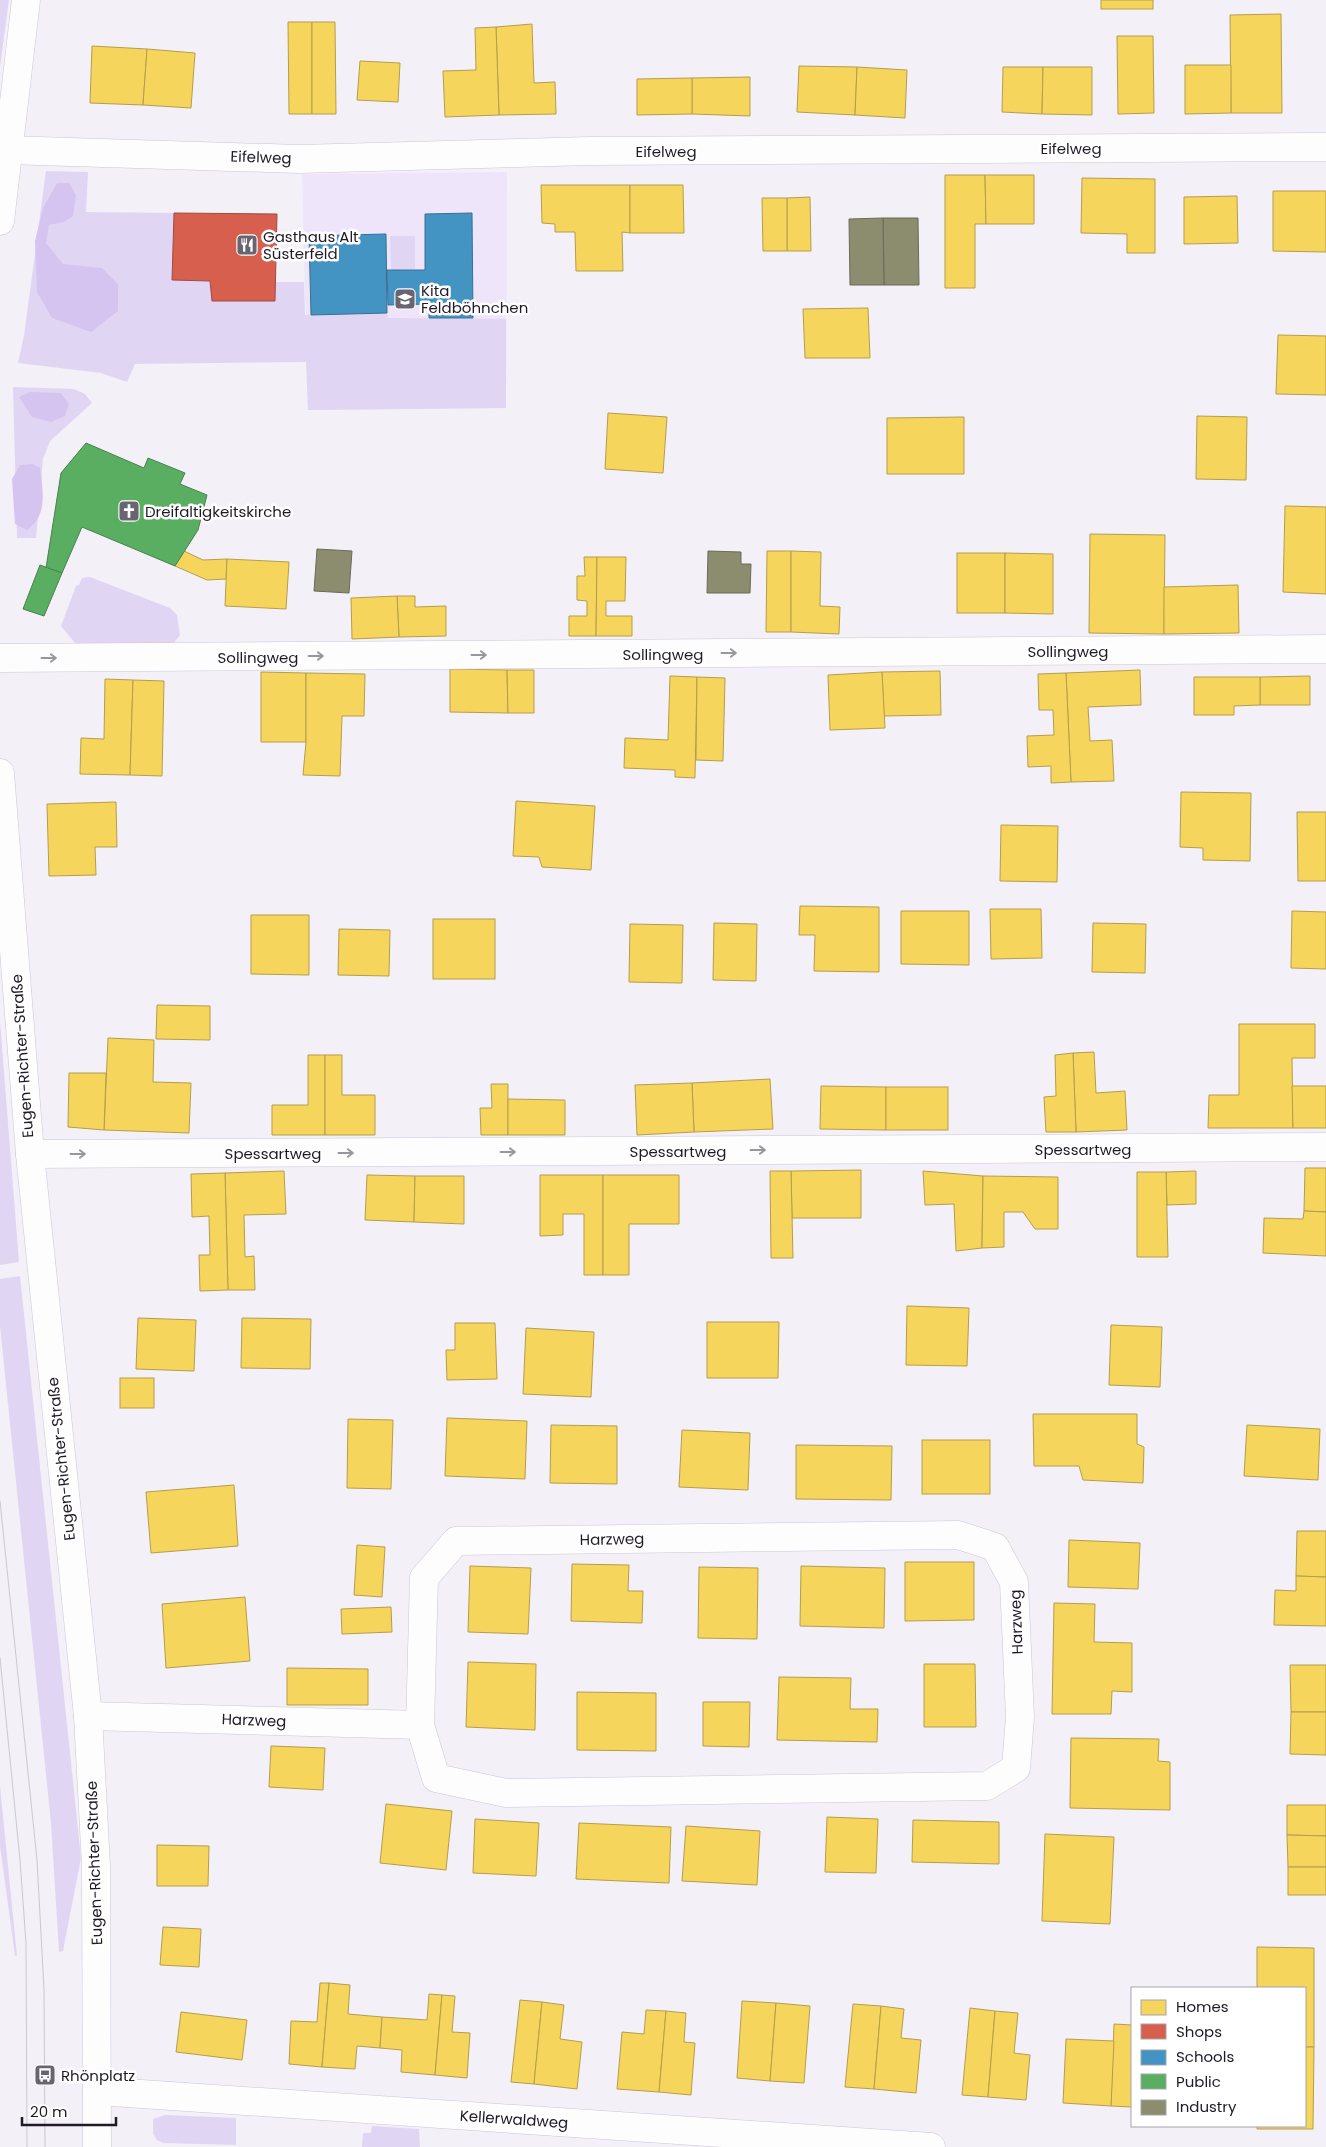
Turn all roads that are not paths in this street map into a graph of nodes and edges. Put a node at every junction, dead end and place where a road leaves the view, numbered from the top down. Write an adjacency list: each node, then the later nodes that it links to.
1 (26, 0): 3 (street)
2 (1326, 147): 3 (street, Eifelweg)
3 (7, 150): 4 (street)
4 (0, 221)
5 (1326, 650): 6 (street, Sollingweg, one-way to 5)
6 (0, 658)
7 (0, 772): 9 (street, Eugen-Richter-Straße)
8 (1326, 1147): 9 (street, Spessartweg, one-way to 8)
9 (30, 1154): 10 (street, Eugen-Richter-Straße)
10 (88, 1716): 11 (street, Harzweg); 12 (street, Eugen-Richter-Straße)
11 (420, 1725): 11 (street, Harzweg)
12 (97, 2091): 13 (street, Eugen-Richter-Straße); 14 (street, Kellerwaldweg)
13 (97, 2147)
14 (931, 2147)

